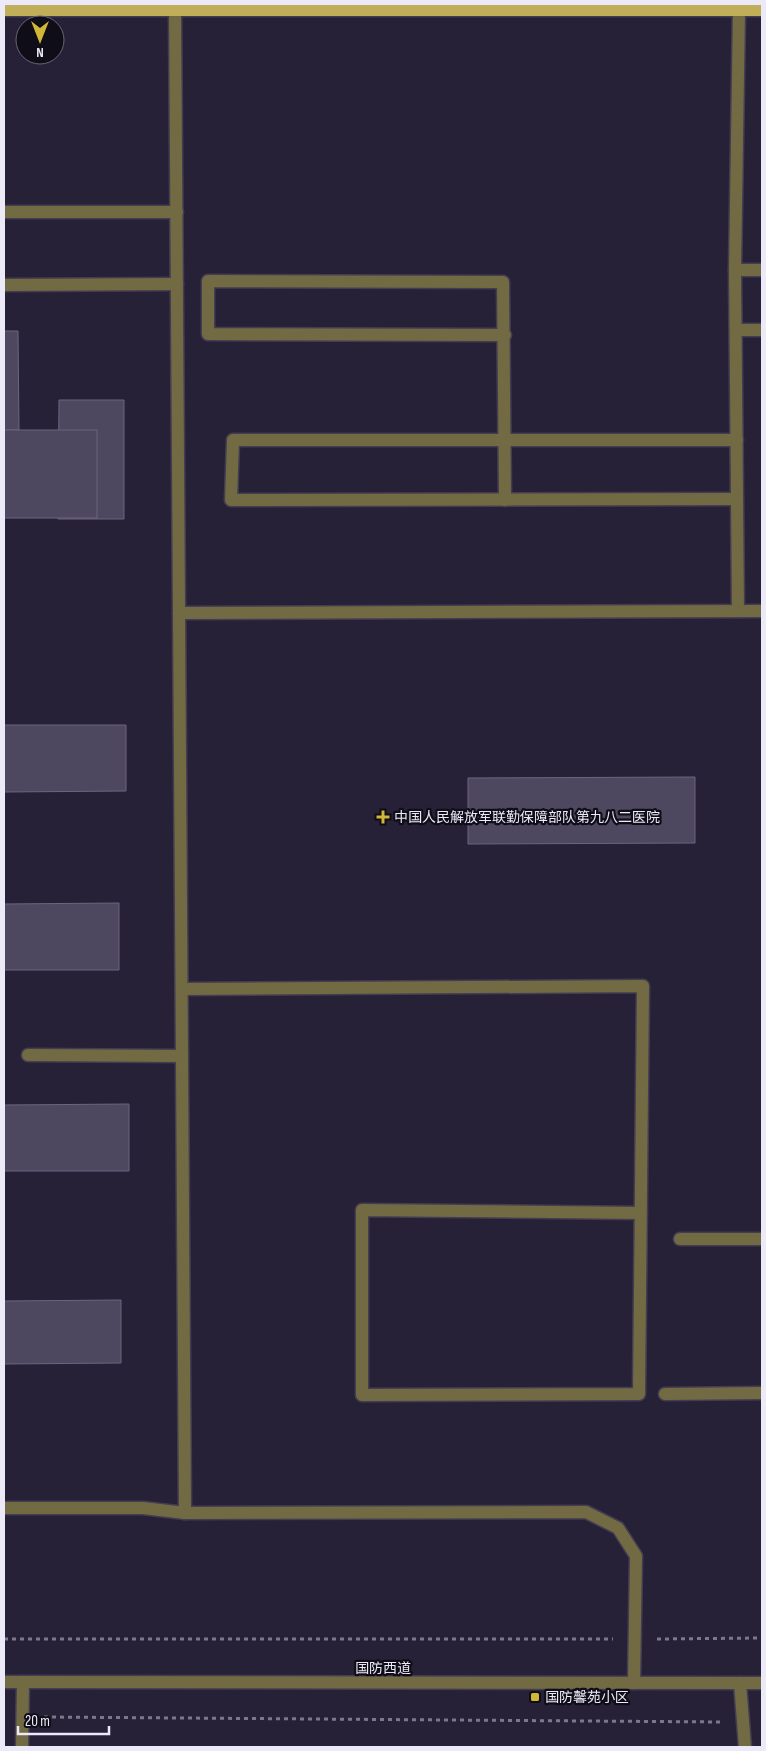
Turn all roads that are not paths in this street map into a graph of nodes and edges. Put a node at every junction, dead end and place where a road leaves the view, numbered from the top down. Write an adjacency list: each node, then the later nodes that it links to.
1 (175, 9): 2 (main road); 3 (main road); 6 (street)
2 (4, 10)
3 (739, 10): 4 (main road); 7 (street)
4 (762, 10)
5 (4, 212): 6 (street)
6 (177, 212): 10 (street)
7 (736, 270): 8 (street); 11 (street)
8 (762, 270)
9 (4, 284): 10 (street)
10 (177, 284): 20 (street)
11 (736, 330): 12 (street); 15 (street)
12 (762, 330)
13 (505, 335): 13 (street); 14 (street)
14 (504, 440): 15 (street); 17 (street); 17 (street)
15 (737, 440): 16 (street)
16 (737, 499): 17 (street); 18 (street)
17 (505, 500)
18 (738, 611): 19 (street); 20 (street)
19 (762, 611)
20 (179, 613): 21 (street)
21 (182, 989): 23 (street); 24 (street)
22 (28, 1055): 23 (street)
23 (182, 1056): 30 (street)
24 (641, 1213): 24 (street)
25 (680, 1239): 26 (street)
26 (762, 1239)
27 (762, 1393): 28 (street)
28 (664, 1394)
29 (4, 1508): 30 (street)
30 (185, 1513): 33 (street)
31 (4, 1682): 32 (street, 国防西道)
32 (23, 1682): 33 (street, 国防西道); 36 (street)
33 (634, 1683): 34 (street, 国防西道)
34 (740, 1683): 35 (street, 国防西道); 37 (street)
35 (762, 1683)
36 (22, 1747)
37 (745, 1747)

